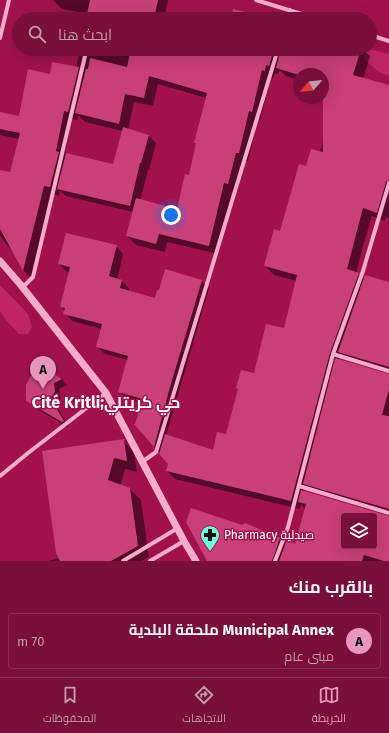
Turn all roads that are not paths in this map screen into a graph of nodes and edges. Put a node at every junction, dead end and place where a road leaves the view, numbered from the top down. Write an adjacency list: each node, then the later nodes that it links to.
1 (9, 0): 6 (street)
2 (256, 0): 3 (street)
3 (290, 10): 4 (street)
4 (296, 12)
5 (377, 37): 7 (street)
6 (0, 38)
7 (389, 41)
8 (85, 56): 12 (street)
9 (276, 56): 16 (street)
10 (389, 183): 13 (street)
11 (0, 261): 12 (street)
12 (23, 287): 15 (street)
13 (334, 354): 14 (street); 18 (street)
14 (389, 371)
15 (106, 393): 16 (street); 17 (street)
16 (142, 462): 20 (street)
17 (0, 476)
18 (298, 486): 19 (street); 25 (street)
19 (389, 513)
20 (178, 528): 21 (street); 22 (street)
21 (184, 541): 23 (street); 24 (street)
22 (123, 561)
23 (150, 561)
24 (196, 561)
25 (275, 561)

